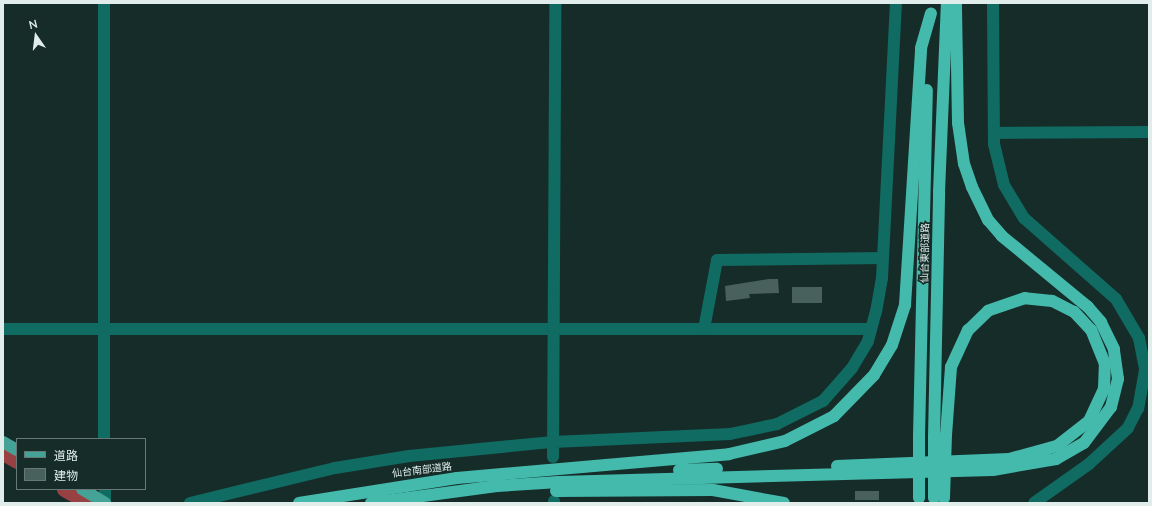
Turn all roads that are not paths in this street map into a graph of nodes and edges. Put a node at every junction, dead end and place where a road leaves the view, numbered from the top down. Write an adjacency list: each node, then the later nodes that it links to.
1 (104, 3): 12 (street)
2 (555, 3): 13 (street)
3 (896, 3): 10 (street)
4 (947, 3): 16 (highway, 仙台東部道路)
5 (956, 3): 25 (highway)
6 (993, 3): 8 (street)
7 (932, 8): 22 (highway); 26 (highway, 仙台東部道路, bridge)
8 (994, 132): 9 (street); 33 (street)
9 (1149, 132)
10 (883, 258): 14 (street); 15 (street)
11 (3, 329): 12 (street)
12 (104, 329): 13 (street); 17 (street)
13 (553, 329): 14 (street); 19 (street)
14 (704, 329): 15 (street)
15 (871, 329): 19 (street)
16 (940, 436): 22 (highway); 27 (highway, 仙台東部道路, bridge)
17 (104, 438)
18 (3, 442): 20 (main road)
19 (553, 442): 21 (street); 29 (street)
20 (16, 449)
21 (553, 457)
22 (550, 471): 30 (highway, 仙台南部道路)
23 (84, 490): 28 (main road)
24 (105, 490): 28 (street)
25 (466, 491): 31 (highway); 32 (highway)
26 (919, 501)
27 (939, 501)
28 (105, 503)
29 (190, 503)
30 (299, 503)
31 (371, 503)
32 (784, 503)
33 (1034, 503)

